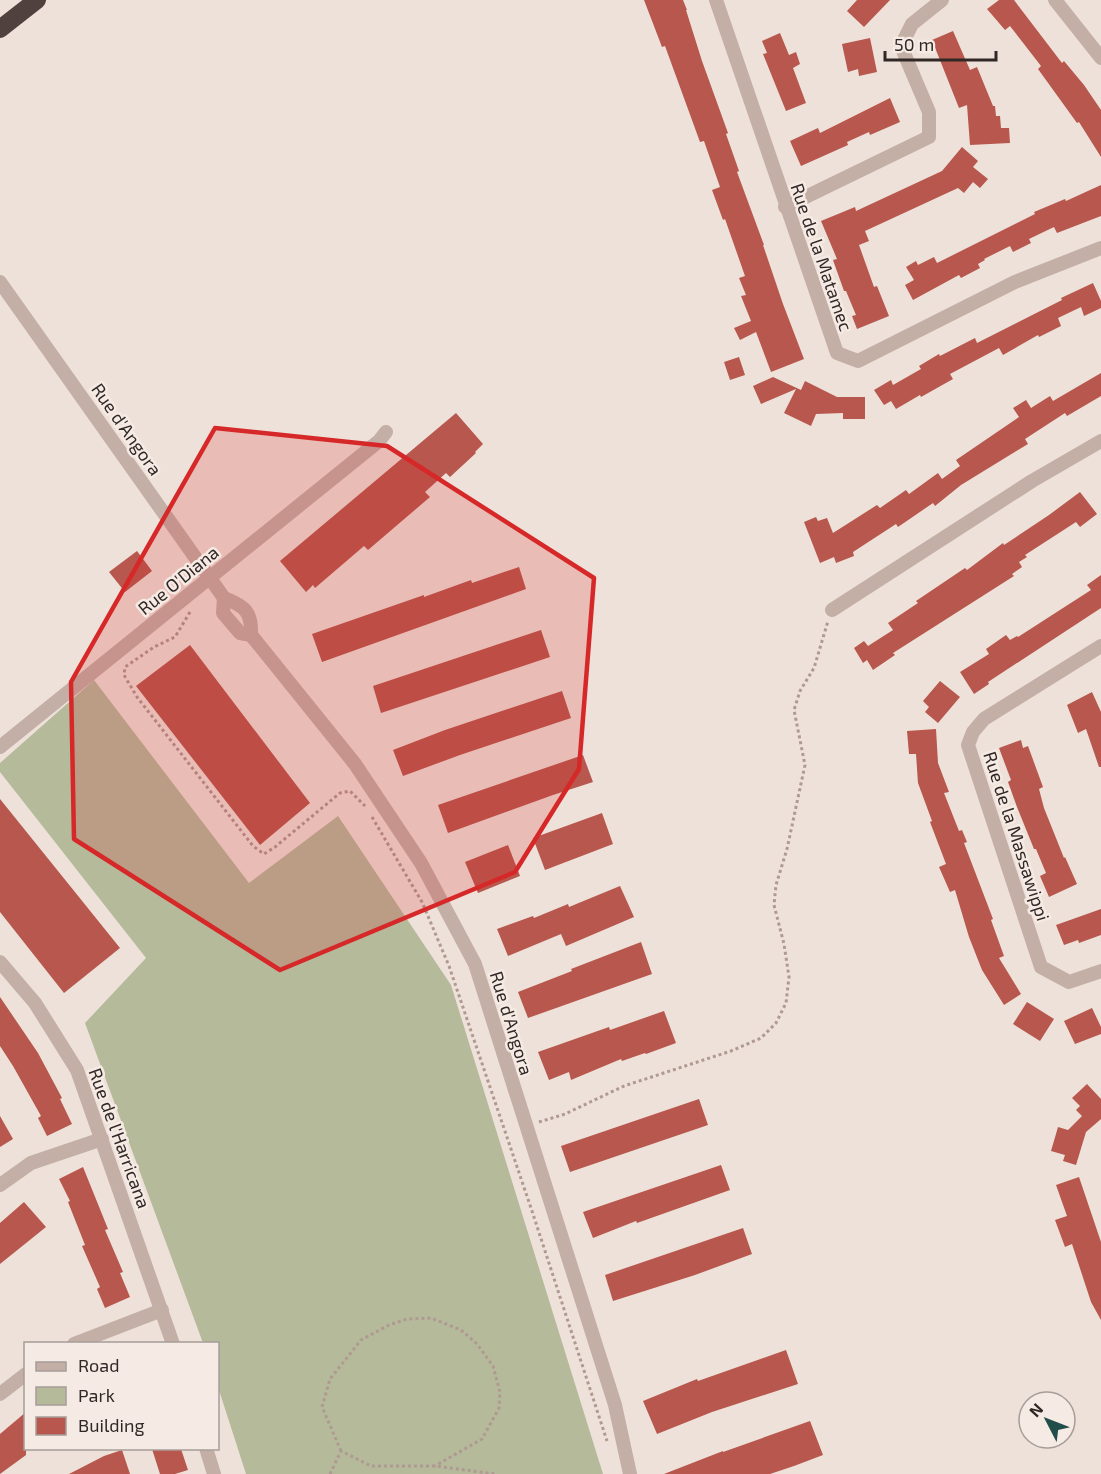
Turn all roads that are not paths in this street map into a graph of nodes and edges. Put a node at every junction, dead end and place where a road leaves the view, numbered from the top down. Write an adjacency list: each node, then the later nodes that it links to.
1 (37, 0): 5 (highway)
2 (716, 0): 7 (street, Rue de la Matamec)
3 (942, 0): 7 (street)
4 (1055, 0): 6 (street)
5 (0, 29)
6 (1101, 58)
7 (785, 207): 8 (street, Rue de la Matamec)
8 (1101, 248)
9 (0, 282): 12 (street, Rue d'Angora)
10 (382, 436): 12 (street, Rue O'Diana)
11 (1101, 441): 13 (street)
12 (210, 577): 15 (street, Rue O'Diana); 27 (street, Rue d'Angora)
13 (832, 610)
14 (1101, 646): 17 (street, Rue de la Massawippi)
15 (0, 747)
16 (1, 967): 18 (street, Rue de l'Harricana)
17 (1101, 971)
18 (102, 1139): 19 (street); 20 (street, Rue de l'Harricana)
19 (0, 1185)
20 (162, 1310): 21 (street); 22 (street, Rue de l'Harricana)
21 (79, 1342)
22 (172, 1342)
23 (24, 1376): 24 (street)
24 (0, 1394)
25 (206, 1450): 26 (street)
26 (214, 1474)
27 (630, 1474)

